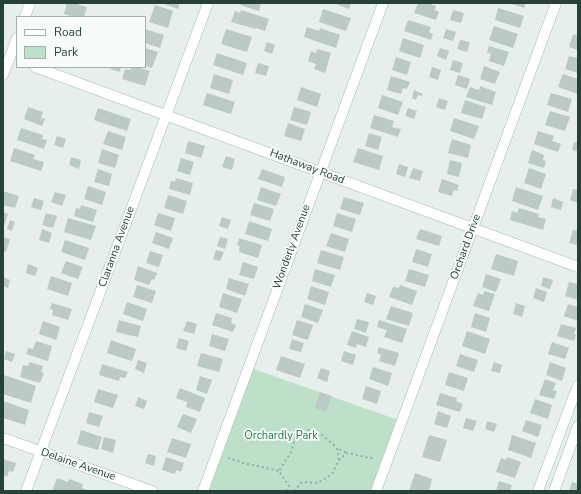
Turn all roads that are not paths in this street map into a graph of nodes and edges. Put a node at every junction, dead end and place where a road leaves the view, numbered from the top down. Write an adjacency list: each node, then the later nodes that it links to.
1 (30, 3): 5 (street)
2 (208, 3): 10 (street, Claranna Avenue)
3 (383, 3): 11 (street, Wonderly Avenue)
4 (556, 3): 12 (street, Orchard Drive)
5 (25, 16)
6 (16, 41): 7 (street)
7 (10, 58): 9 (street)
8 (38, 68): 10 (street, Hathaway Road)
9 (3, 75)
10 (166, 115): 11 (street, Hathaway Road); 17 (street, Claranna Avenue)
11 (320, 172): 12 (street, Hathaway Road); 20 (street, Wonderly Avenue)
12 (472, 229): 13 (street, Hathaway Road); 21 (street, Orchard Drive)
13 (578, 267)
14 (578, 384): 22 (street)
15 (578, 426): 23 (street)
16 (3, 438): 17 (street, Delaine Avenue)
17 (41, 452): 18 (street, Claranna Avenue); 19 (street, Delaine Avenue)
18 (26, 491)
19 (152, 491)
20 (203, 491)
21 (376, 491)
22 (538, 491)
23 (554, 491)

